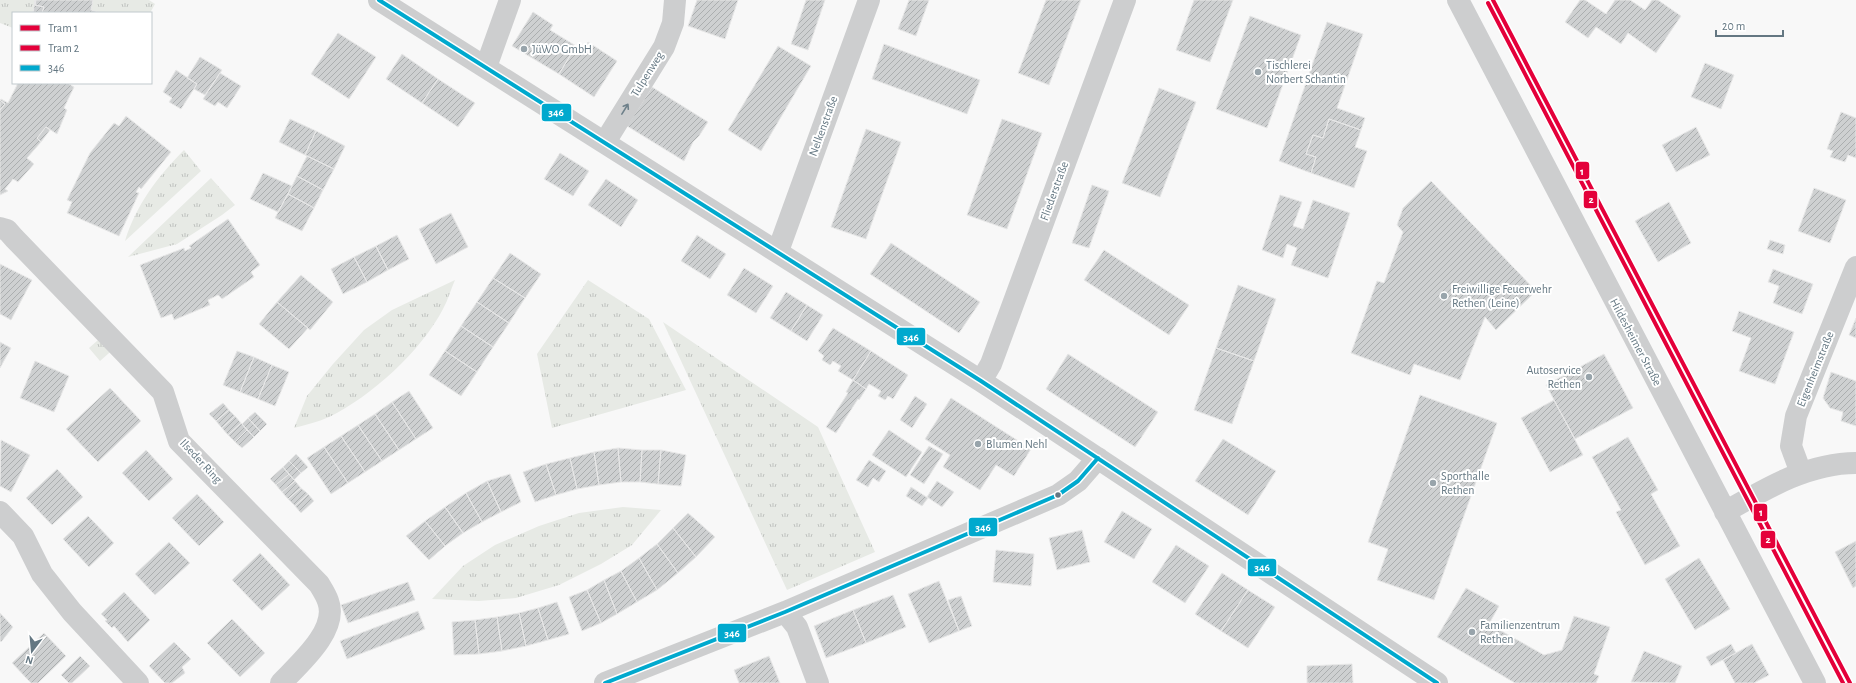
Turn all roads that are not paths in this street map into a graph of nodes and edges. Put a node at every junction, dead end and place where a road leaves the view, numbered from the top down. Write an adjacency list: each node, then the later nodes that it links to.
1 (379, 0): 7 (street)
2 (510, 0): 7 (street)
3 (675, 0): 8 (street, Tulpenweg, one-way to 3)
4 (868, 0): 10 (street, Nelkenstraße)
5 (1125, 0): 12 (street, Fliederstraße)
6 (1458, 0): 17 (street, Hildesheimer Straße)
7 (486, 67): 8 (street)
8 (605, 142): 10 (street)
9 (0, 228): 20 (street, Ilseder Ring)
10 (778, 251): 12 (street)
11 (1856, 267): 15 (street, Eigenheimstraße)
12 (981, 381): 13 (street)
13 (1098, 458): 18 (street); 23 (street)
14 (1856, 463): 15 (street)
15 (1801, 473): 17 (street)
16 (0, 512): 19 (street)
17 (1725, 512): 24 (street, Hildesheimer Straße)
18 (785, 612): 21 (street); 22 (street)
19 (138, 683)
20 (281, 683)
21 (605, 683)
22 (818, 683)
23 (1437, 683)
24 (1815, 683)

